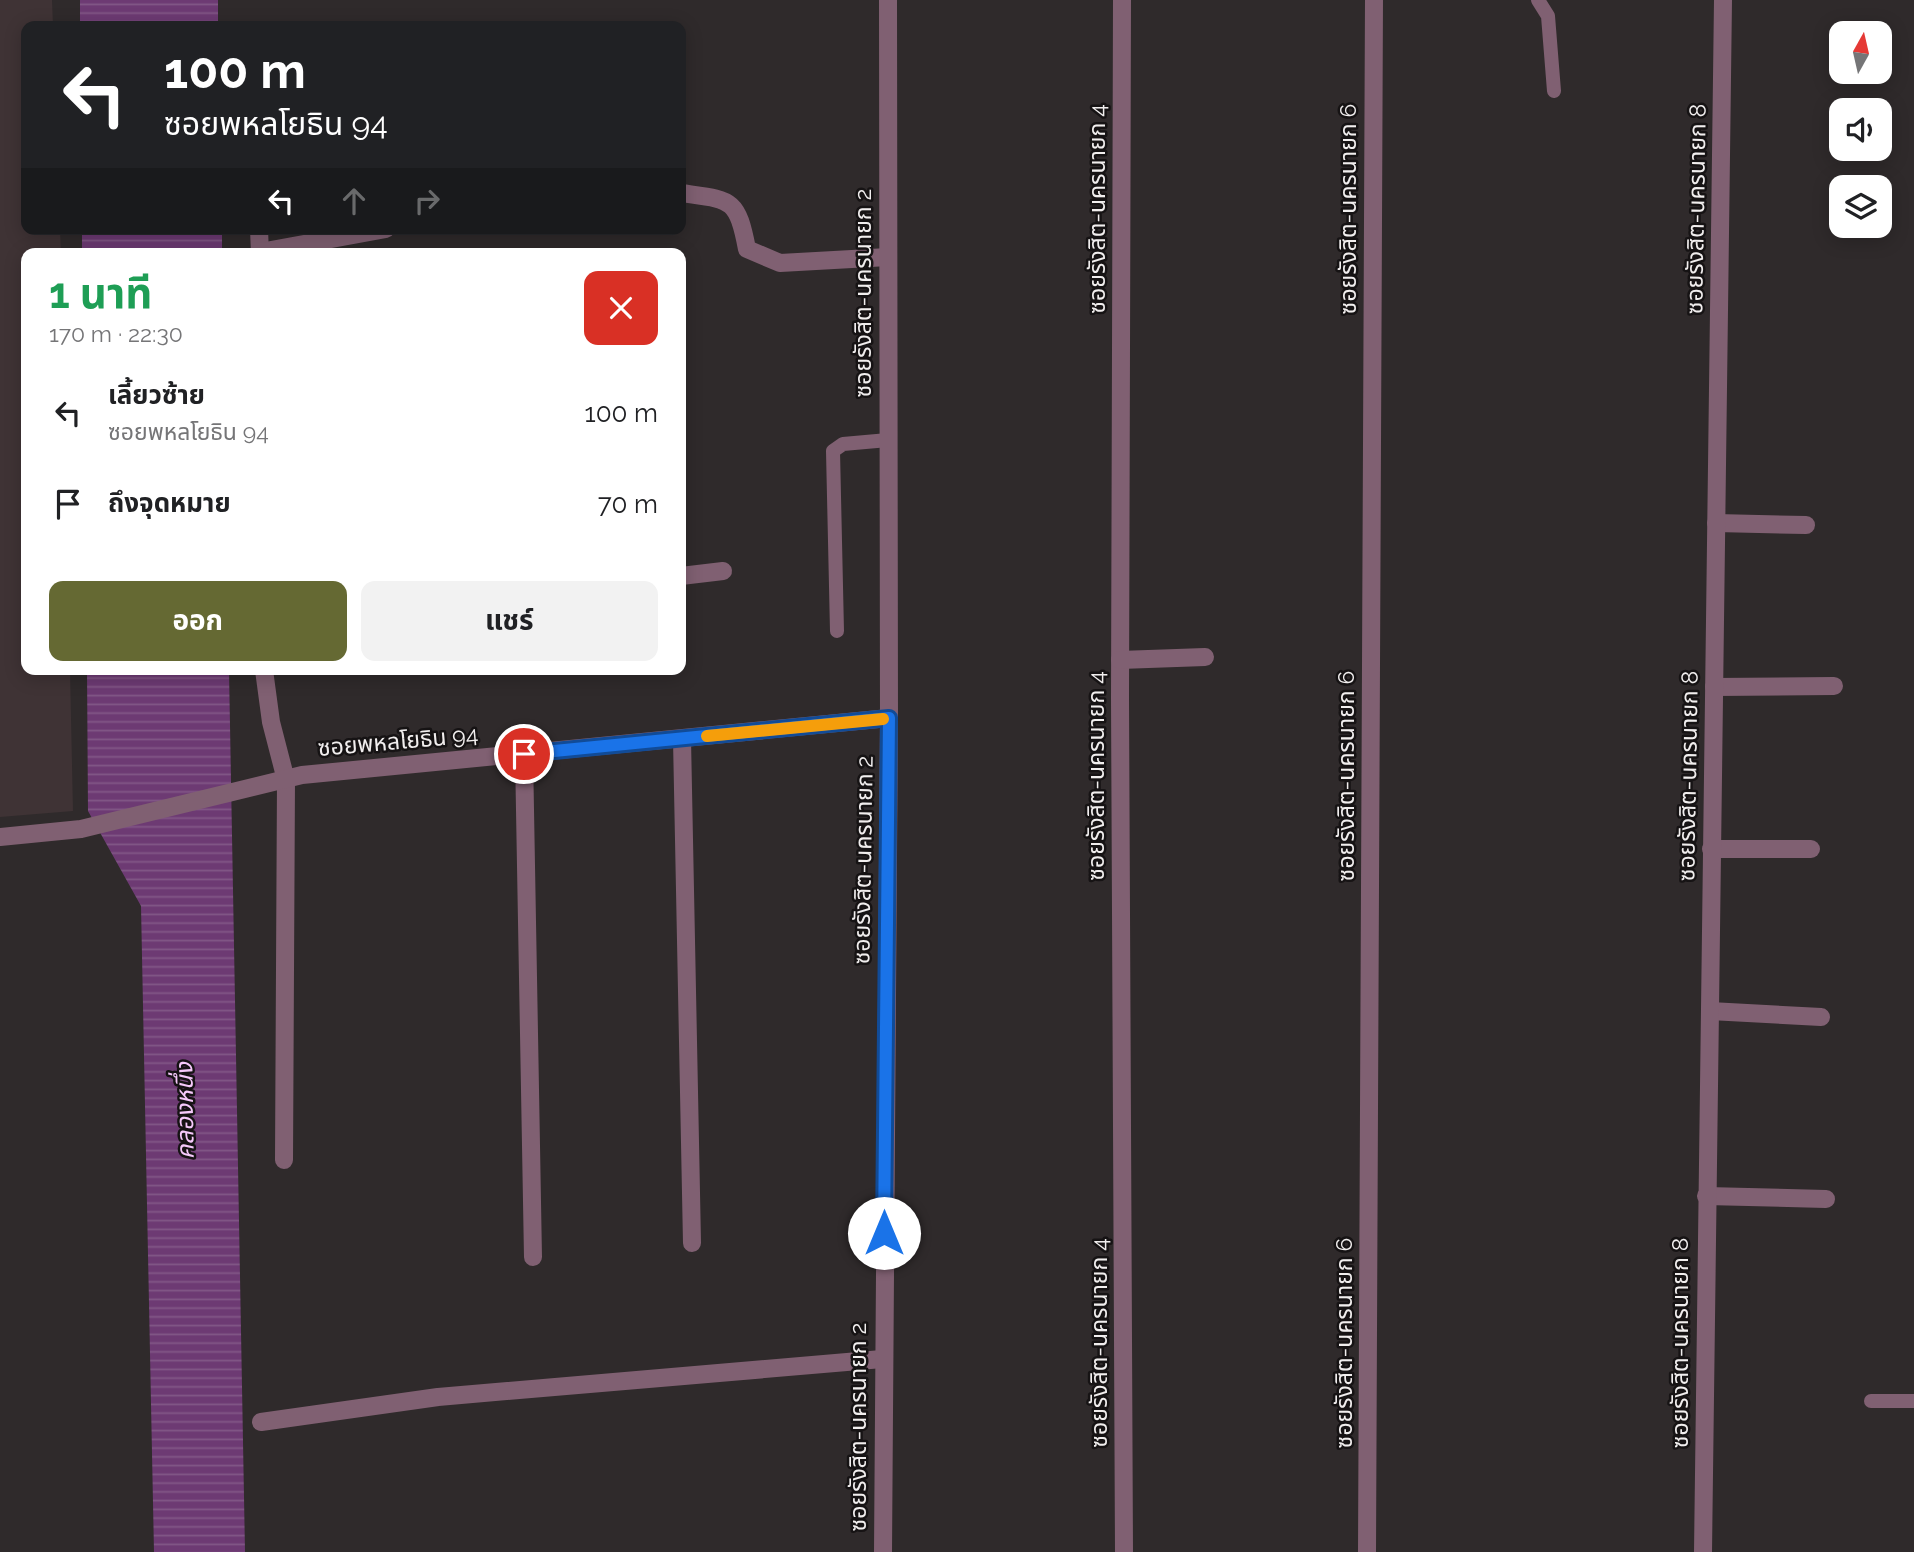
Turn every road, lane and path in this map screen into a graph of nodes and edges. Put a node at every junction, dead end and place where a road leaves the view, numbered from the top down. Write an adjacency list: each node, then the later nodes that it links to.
1 (888, 0): 10 (street, ซอยรังสิต-นครนายก 2)
2 (1122, 0): 18 (street, ซอยรังสิต-นครนายก 4)
3 (1374, 0): 42 (street, ซอยรังสิต-นครนายก 6)
4 (1538, 0): 6 (lane)
5 (1723, 0): 12 (street, ซอยรังสิต-นครนายก 8)
6 (1554, 91)
7 (686, 193): 10 (street)
8 (354, 235): 9 (street)
9 (286, 248)
10 (888, 257): 11 (street, ซอยรังสิต-นครนายก 2)
11 (888, 440): 16 (lane); 22 (street, ซอยรังสิต-นครนายก 2)
12 (1716, 523): 13 (street); 21 (street, ซอยรังสิต-นครนายก 8)
13 (1806, 524)
14 (723, 571): 15 (street)
15 (686, 575)
16 (837, 631)
17 (1205, 657): 18 (street)
18 (1120, 660): 41 (street, ซอยรังสิต-นครนายก 4)
19 (265, 675): 25 (street)
20 (1834, 686): 21 (street)
21 (1714, 687): 27 (street, ซอยรังสิต-นครนายก 8)
22 (889, 718): 23 (street, ซอยพหลโยธิน 94); 36 (street, ซอยรังสิต-นครนายก 2)
23 (682, 739): 24 (street, ซอยพหลโยธิน 94); 34 (street)
24 (524, 754): 25 (street, ซอยพหลโยธิน 94); 35 (street)
25 (286, 780): 26 (street, ซอยพหลโยธิน 94); 31 (street)
26 (0, 837)
27 (1711, 849): 28 (street); 29 (street, ซอยรังสิต-นครนายก 8)
28 (1811, 849)
29 (1710, 1011): 30 (street); 32 (street, ซอยรังสิต-นครนายก 8)
30 (1821, 1017)
31 (284, 1160)
32 (1706, 1196): 33 (street); 43 (street, ซอยรังสิต-นครนายก 8)
33 (1826, 1199)
34 (692, 1243)
35 (533, 1258)
36 (882, 1359): 39 (street); 40 (street, ซอยรังสิต-นครนายก 2)
37 (1871, 1401): 38 (lane)
38 (1914, 1401)
39 (261, 1422)
40 (883, 1552)
41 (1124, 1552)
42 (1367, 1552)
43 (1703, 1552)

